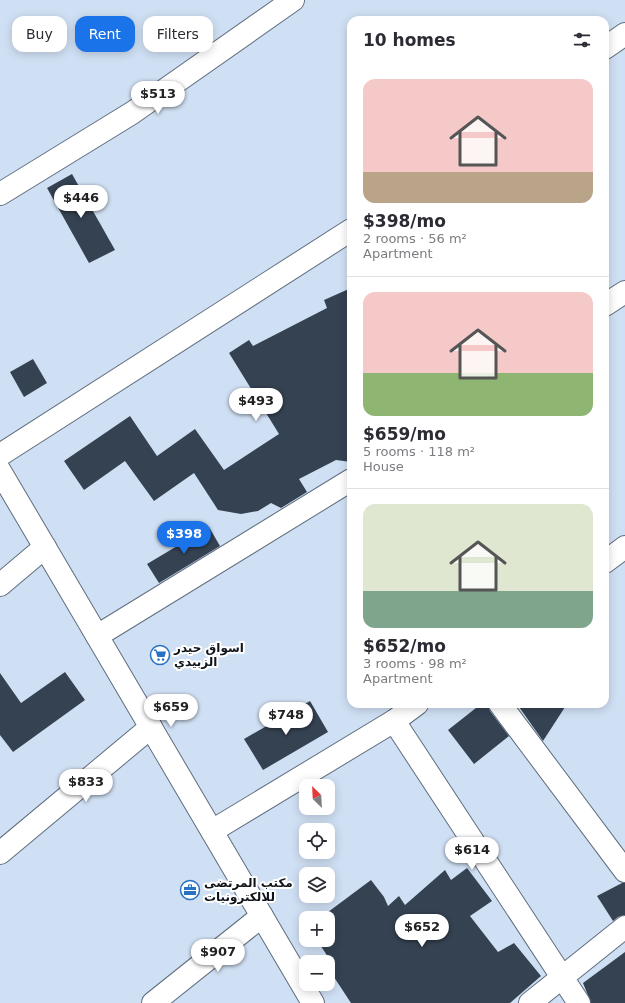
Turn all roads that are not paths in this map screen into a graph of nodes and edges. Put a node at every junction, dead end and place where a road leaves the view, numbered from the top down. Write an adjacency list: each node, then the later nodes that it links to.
1 (293, 0): 4 (street)
2 (625, 34): 3 (street)
3 (609, 45)
4 (0, 194)
5 (347, 233): 8 (street)
6 (625, 292): 7 (street)
7 (609, 302)
8 (0, 455)
9 (0, 471): 11 (street)
10 (347, 482): 15 (street)
11 (45, 547): 14 (street); 15 (street)
12 (625, 547): 13 (street)
13 (609, 559)
14 (0, 585)
15 (97, 636): 19 (street)
16 (412, 708): 18 (street)
17 (503, 708): 22 (street)
18 (394, 721): 20 (street); 25 (street)
19 (151, 727): 20 (street); 21 (street)
20 (212, 831): 23 (street)
21 (0, 853)
22 (625, 871)
23 (262, 916): 26 (street); 27 (street)
24 (625, 927): 25 (street)
25 (562, 977): 28 (street); 29 (street)
26 (153, 1003)
27 (313, 1003)
28 (530, 1003)
29 (579, 1003)

